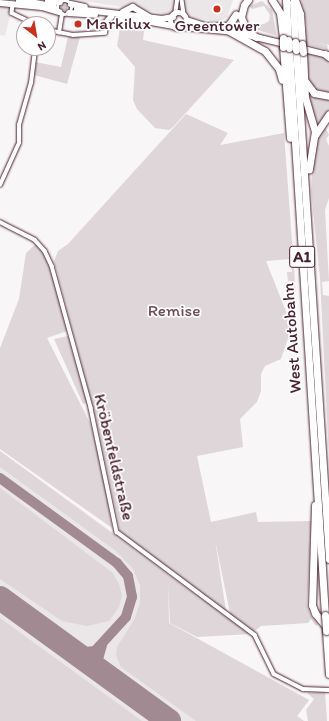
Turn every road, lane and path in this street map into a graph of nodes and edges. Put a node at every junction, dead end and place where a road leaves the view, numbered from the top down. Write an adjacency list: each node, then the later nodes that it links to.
1 (19, 0): 11 (main road)
2 (79, 0): 16 (main road)
3 (177, 0): 23 (street)
4 (183, 0): 27 (street)
5 (242, 0): 21 (highway)
6 (248, 0): 34 (highway)
7 (272, 0): 35 (highway)
8 (286, 0): 35 (highway)
9 (294, 0): 35 (highway)
10 (0, 2): 11 (main road); 14 (main road)
11 (38, 2): 12 (main road); 15 (main road)
12 (60, 2): 13 (street); 19 (street)
13 (72, 3): 16 (main road); 20 (street)
14 (13, 5): 19 (main road); 22 (street)
15 (53, 6)
16 (84, 7): 18 (main road)
17 (77, 9): 25 (main road)
18 (123, 12): 24 (main road); 26 (main road)
19 (61, 13): 20 (street); 33 (street)
20 (69, 13): 25 (main road)
21 (236, 14): 30 (highway); 32 (highway)
22 (18, 16)
23 (174, 16): 26 (main road); 27 (main road); 28 (main road)
24 (132, 17): 25 (main road); 26 (main road); 28 (main road)
25 (109, 18): 33 (street)
26 (152, 18)
27 (185, 18): 29 (main road); 30 (main road)
28 (173, 26): 29 (main road)
29 (184, 27): 30 (main road)
30 (210, 28): 32 (main road)
31 (56, 32): 33 (street)
32 (232, 32): 34 (main road); 40 (highway)
33 (59, 33)
34 (256, 37): 37 (main road)
35 (292, 41): 36 (highway, bridge); 36 (highway, bridge)
36 (293, 49): 39 (highway); 40 (highway); 44 (highway, West Autobahn / A1); 46 (highway, West Autobahn / A1)
37 (328, 55)
38 (34, 56): 45 (street)
39 (304, 79): 41 (highway); 43 (highway)
40 (286, 91): 44 (highway)
41 (329, 96)
42 (329, 114): 43 (highway)
43 (314, 137): 46 (highway)
44 (295, 156): 48 (highway, West Autobahn / A1)
45 (0, 185)
46 (305, 186): 49 (highway, West Autobahn / A1)
47 (0, 222): 54 (street, Kröbenfeldstraße)
48 (317, 495): 52 (highway, West Autobahn / A1, bridge); 52 (highway)
49 (326, 512): 50 (highway); 51 (highway, West Autobahn / A1)
50 (329, 520)
51 (329, 559)
52 (328, 630): 53 (highway, West Autobahn / A1)
53 (329, 674)
54 (327, 690)

